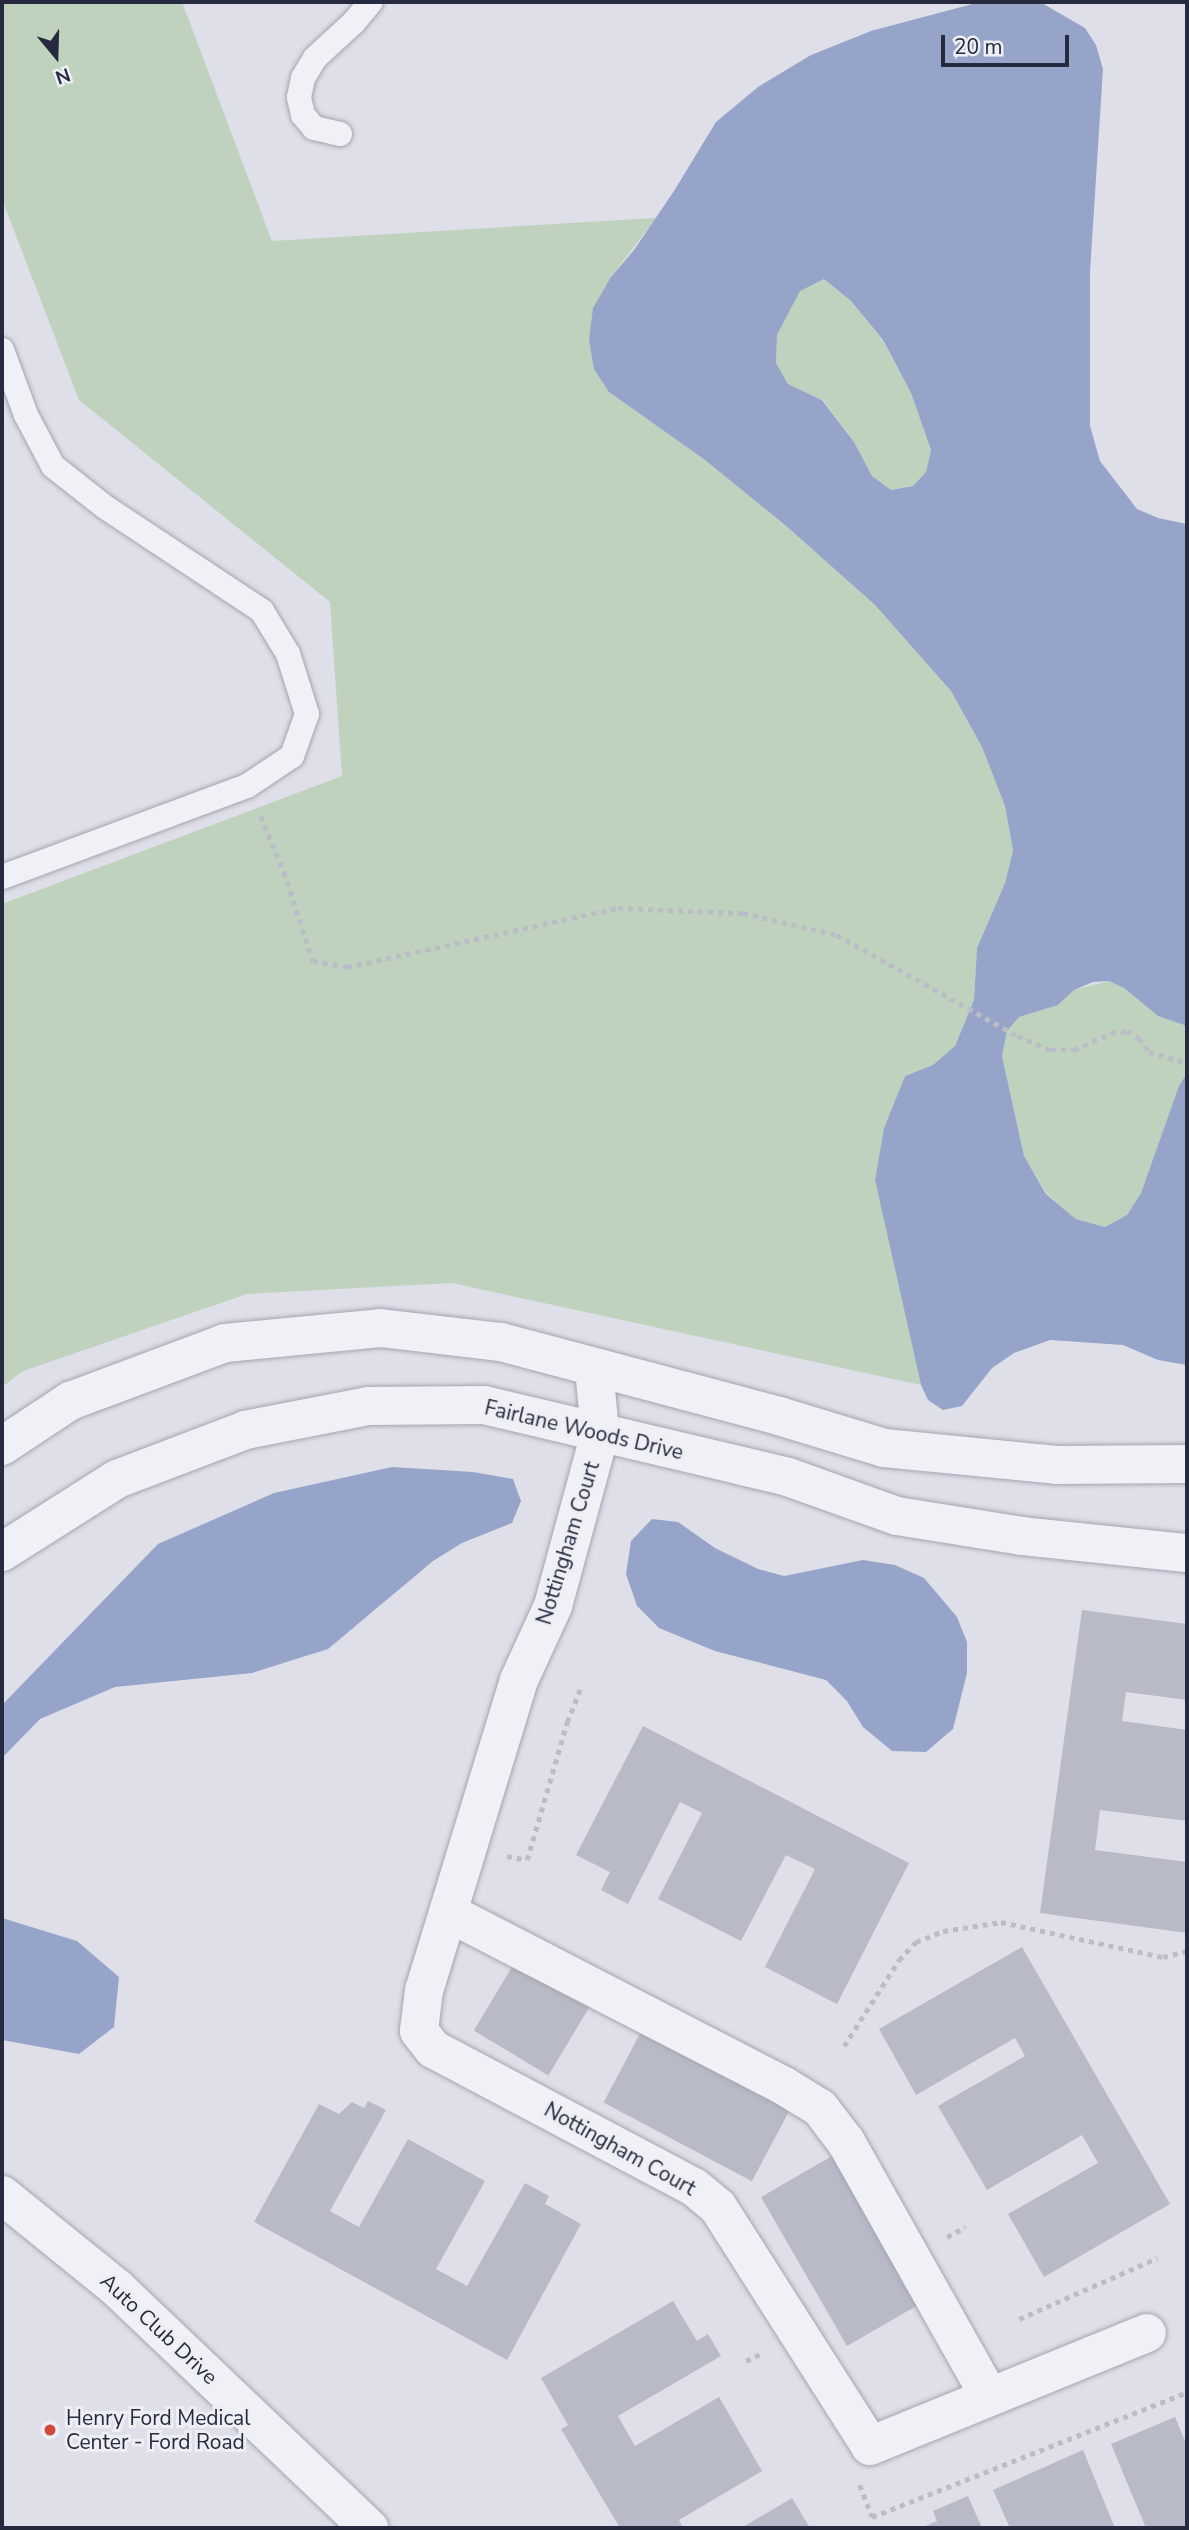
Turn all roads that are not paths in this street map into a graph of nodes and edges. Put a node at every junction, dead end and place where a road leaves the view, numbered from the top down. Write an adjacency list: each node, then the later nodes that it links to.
1 (371, 2): 2 (lane)
2 (340, 134)
3 (2, 351): 4 (lane)
4 (2, 877)
5 (594, 1368): 6 (street, Nottingham Court); 7 (street); 8 (street)
6 (600, 1433): 9 (street, Fairlane Woods Drive); 10 (street, Fairlane Woods Drive); 11 (street, Nottingham Court)
7 (2, 1446)
8 (1187, 1464)
9 (2, 1552)
10 (1187, 1553)
11 (449, 1913): 14 (street); 14 (street, Nottingham Court)
12 (2, 2195): 15 (street, Auto Club Drive)
13 (1147, 2333): 14 (street)
14 (989, 2396)
15 (369, 2528)

